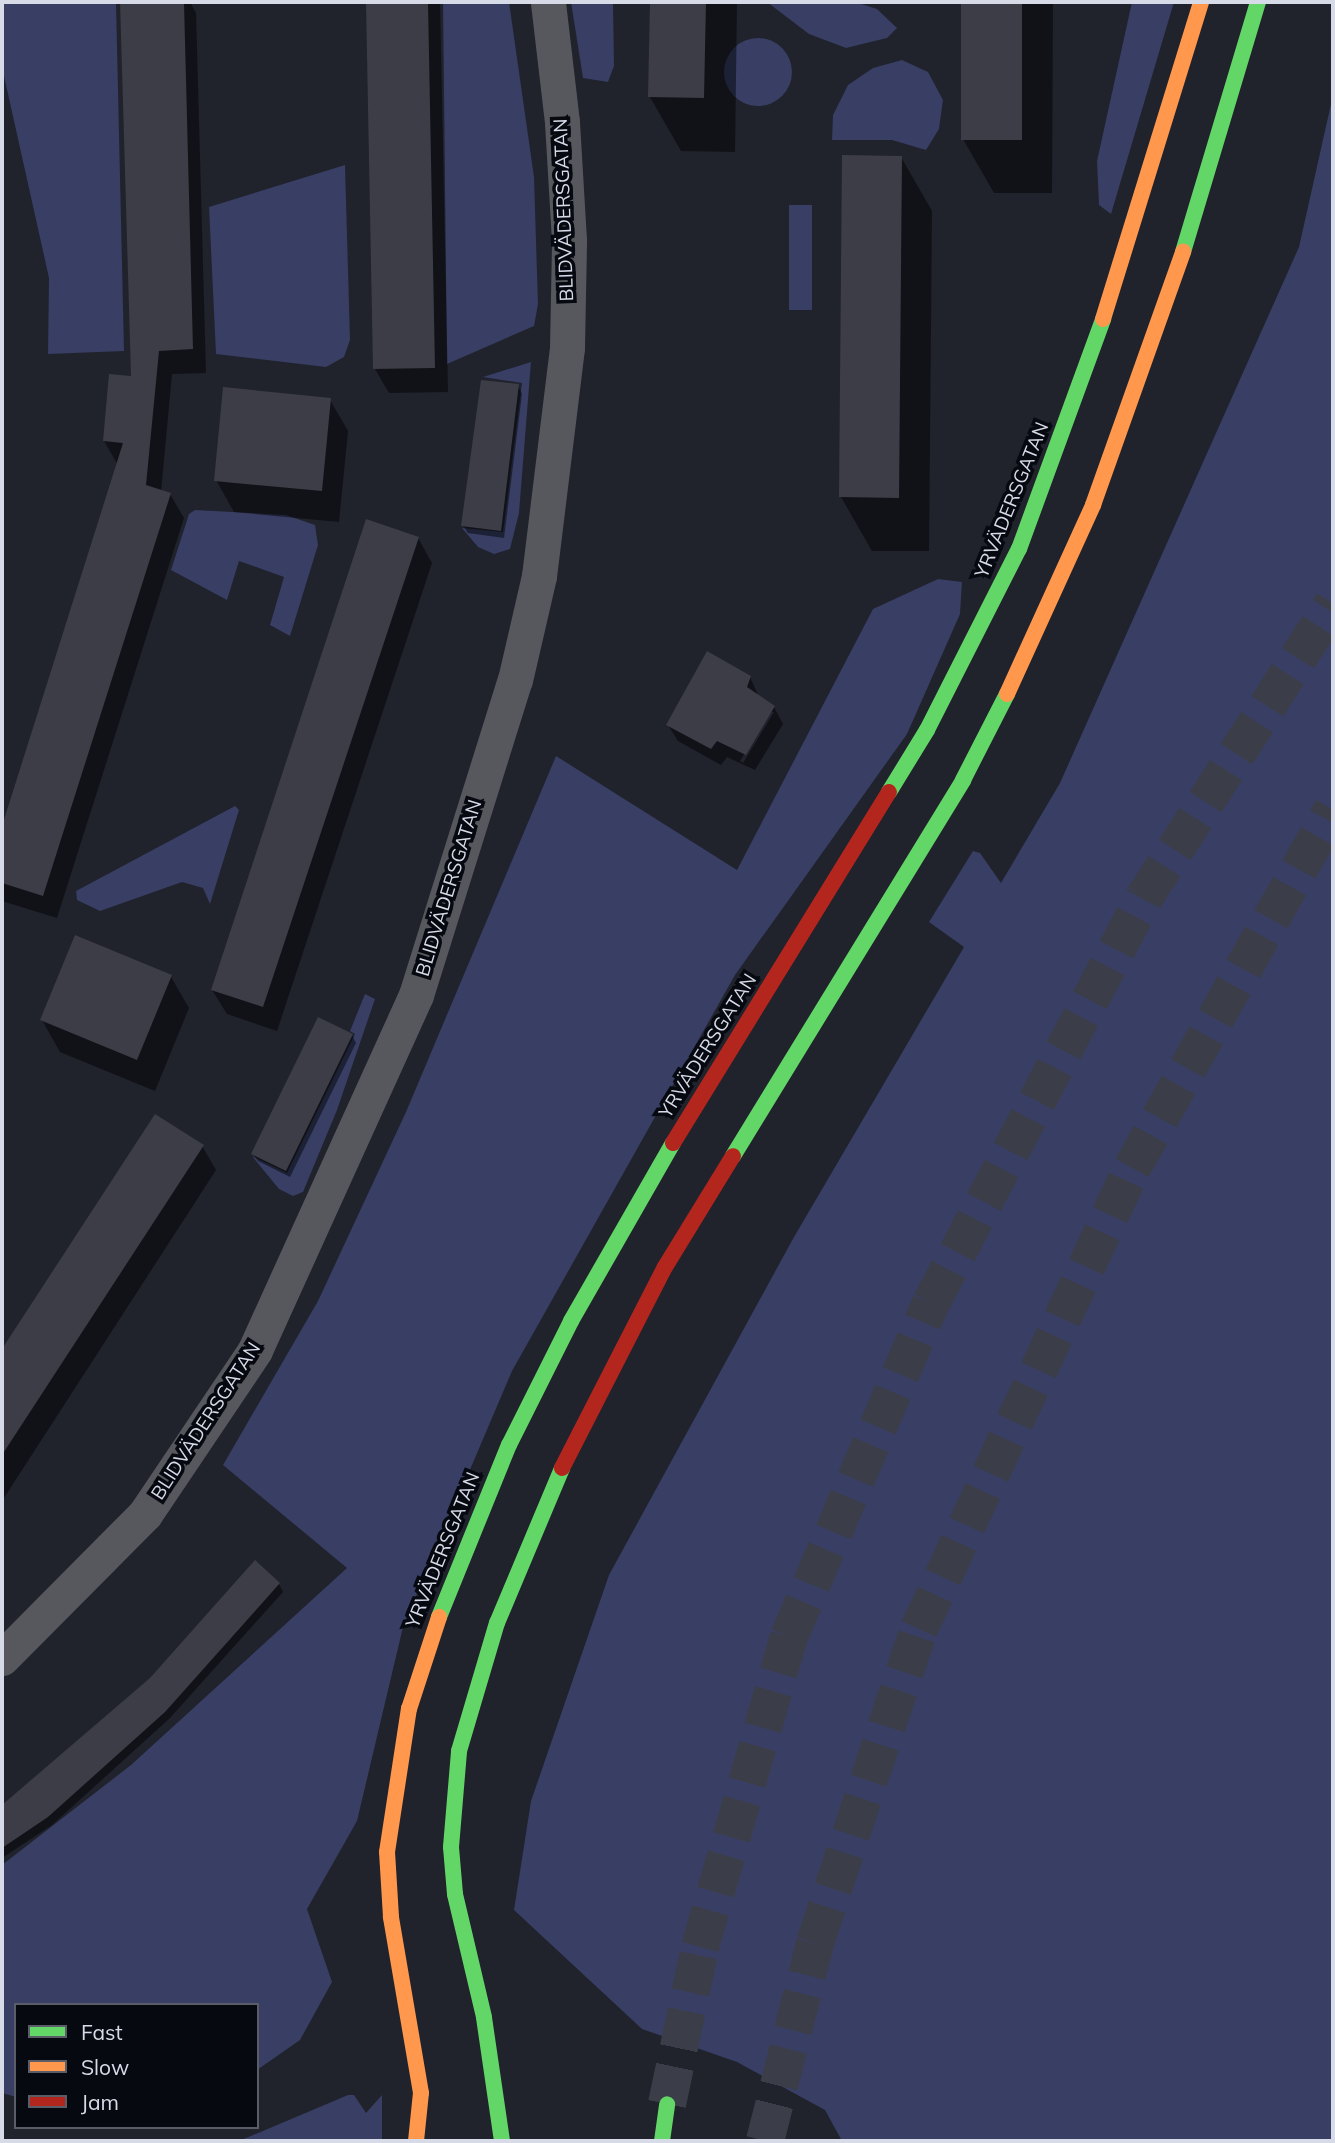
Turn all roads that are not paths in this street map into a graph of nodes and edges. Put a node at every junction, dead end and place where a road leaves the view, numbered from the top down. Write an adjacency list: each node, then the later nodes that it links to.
1 (548, 2): 4 (street, BLIDVÄDERSGATAN)
2 (1201, 2): 7 (main road, YRVÄDERSGATAN)
3 (1258, 2): 5 (main road)
4 (2, 1658)
5 (497, 2097): 8 (main road); 9 (main road)
6 (667, 2104): 10 (main road)
7 (416, 2141)
8 (490, 2141)
9 (502, 2141)
10 (662, 2141)

